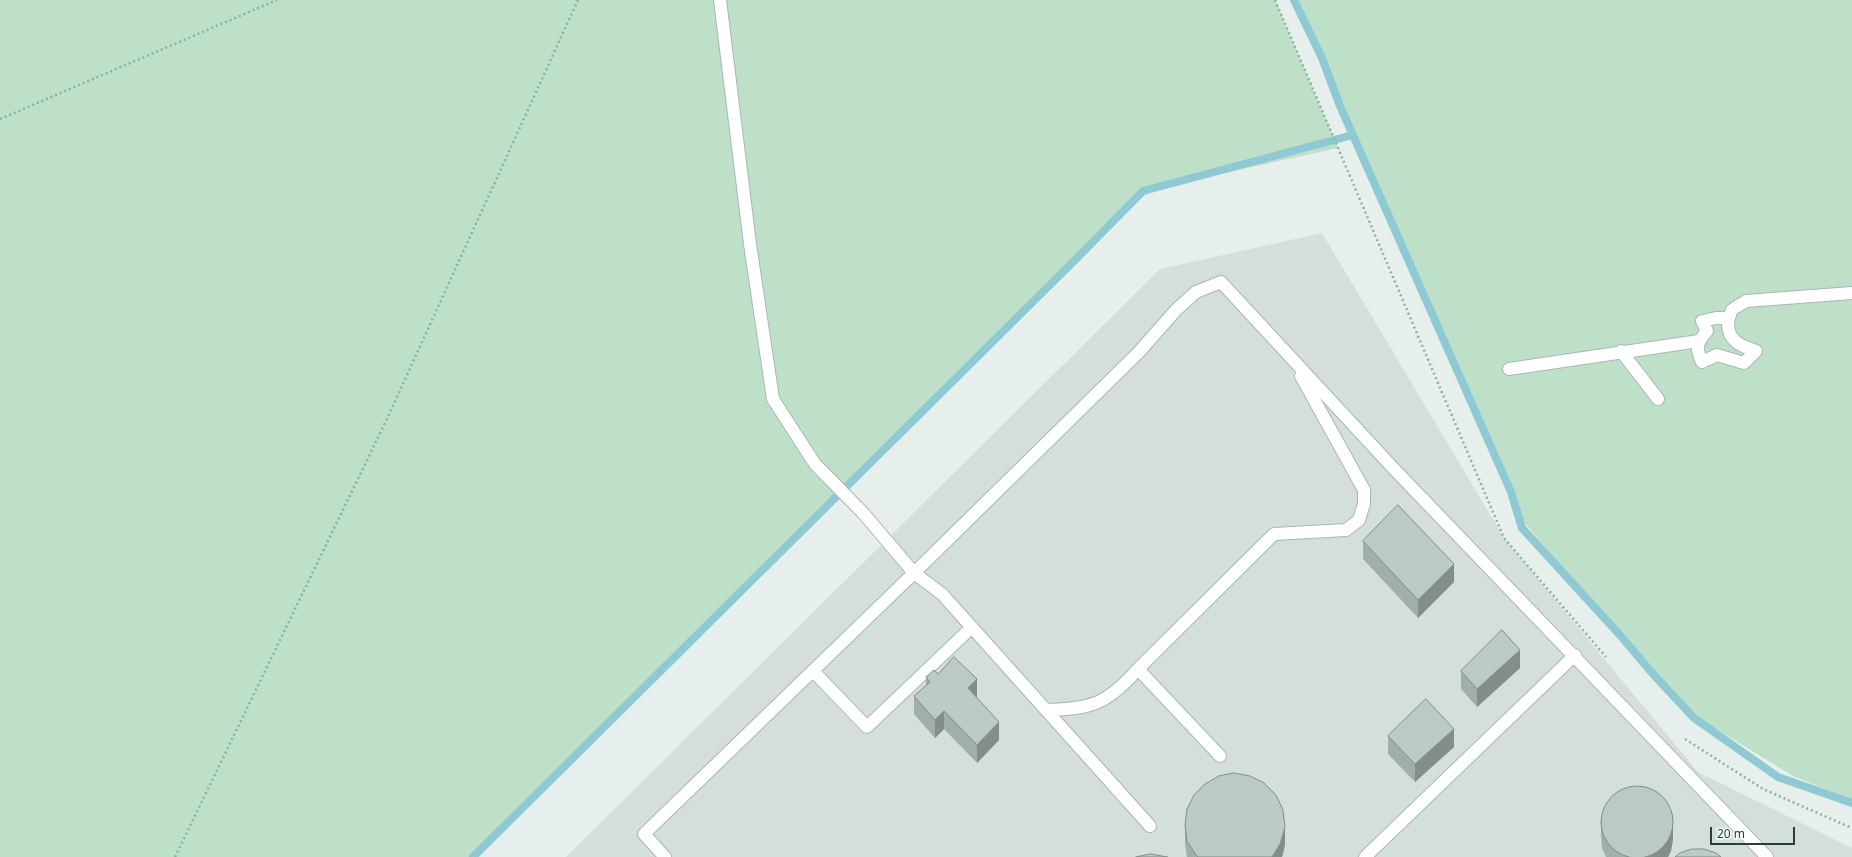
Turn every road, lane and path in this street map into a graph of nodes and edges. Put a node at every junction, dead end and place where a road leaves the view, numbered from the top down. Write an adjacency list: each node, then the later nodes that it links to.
1 (278, 0): 5 (path)
2 (578, 0): 24 (path)
3 (720, 0): 13 (lane)
4 (1275, 0): 16 (path)
5 (0, 119)
6 (1852, 293): 7 (lane)
7 (1728, 318): 8 (lane); 8 (lane)
8 (1699, 340): 9 (lane)
9 (1621, 351): 11 (lane); 12 (lane)
10 (1292, 359): 13 (lane); 15 (lane); 17 (lane)
11 (1509, 369)
12 (1658, 399)
13 (914, 573): 14 (lane); 18 (lane)
14 (972, 628): 18 (lane); 19 (lane)
15 (1575, 655): 26 (lane); 27 (lane)
16 (1607, 657)
17 (1138, 669): 19 (lane); 21 (lane)
18 (813, 671): 25 (lane)
19 (1046, 710): 22 (lane)
20 (1681, 737): 23 (path)
21 (1220, 756)
22 (1150, 826)
23 (1852, 828)
24 (174, 857)
25 (665, 857)
26 (1365, 857)
27 (1767, 857)

